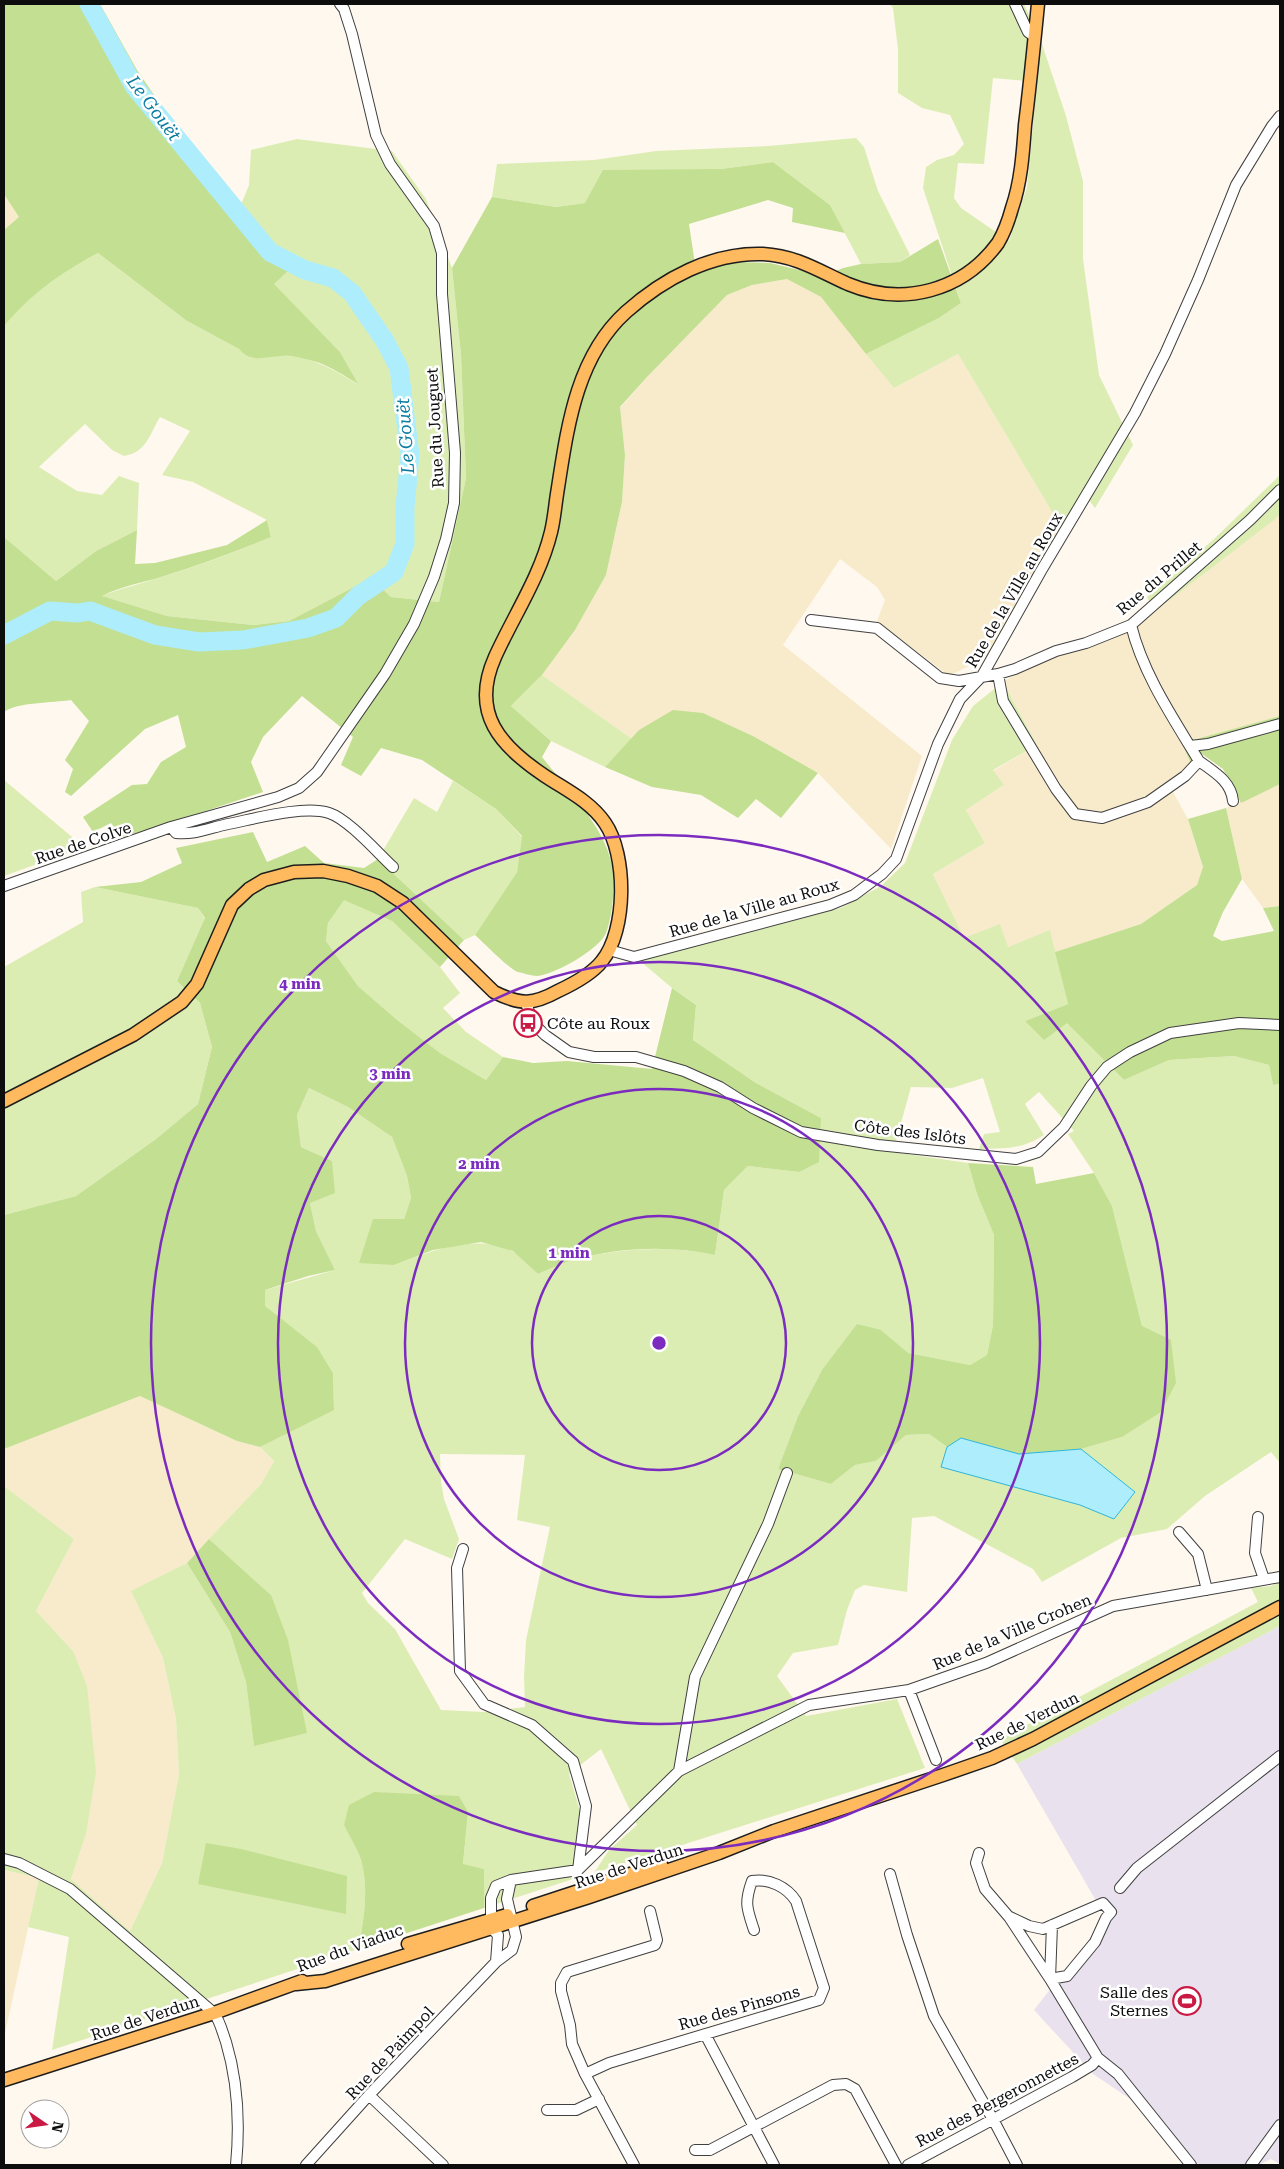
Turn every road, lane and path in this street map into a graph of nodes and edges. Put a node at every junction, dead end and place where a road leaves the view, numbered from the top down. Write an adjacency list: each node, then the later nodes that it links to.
1 (340, 4): 15 (street, Rue du Jouguet)
2 (1015, 4): 4 (street)
3 (1038, 4): 4 (main road)
4 (1035, 37): 18 (main road)
5 (1280, 116): 10 (street, Rue de la Ville au Roux)
6 (1280, 490): 8 (street, Rue du Prillet)
7 (811, 620): 10 (street, Rue du Prillet)
8 (1132, 625): 9 (street, Rue du Prillet); 12 (street)
9 (998, 674): 10 (street, Rue du Prillet); 13 (street)
10 (982, 676): 18 (street, Rue de la Ville au Roux)
11 (1280, 724): 12 (street)
12 (1190, 746): 13 (street)
13 (1199, 761): 14 (street)
14 (1233, 801)
15 (171, 827): 16 (street); 17 (street, Rue de Colve)
16 (393, 867)
17 (4, 886)
18 (609, 950): 19 (main road)
19 (526, 1003): 20 (street, Côte des Islôts); 21 (main road)
20 (1280, 1025)
21 (4, 1101)
22 (787, 1473): 33 (street)
23 (1258, 1517): 27 (street)
24 (1180, 1532): 28 (street)
25 (463, 1549): 36 (street)
26 (1280, 1577): 27 (street, Rue de la Ville Crohen)
27 (1264, 1580): 28 (street, Rue de la Ville Crohen)
28 (1207, 1590): 30 (street, Rue de la Ville Crohen)
29 (1280, 1607): 42 (main road, Rue de Verdun)
30 (909, 1690): 32 (street); 33 (street, Rue de la Ville Crohen)
31 (1280, 1756): 39 (street)
32 (936, 1760)
33 (680, 1771): 36 (street, Rue de la Ville Crohen)
34 (979, 1853): 41 (street)
35 (4, 1859): 49 (street)
36 (578, 1870): 38 (street)
37 (890, 1874): 57 (street)
38 (511, 1880): 42 (street); 43 (street)
39 (1120, 1888)
40 (650, 1912): 52 (street)
41 (1009, 1916): 44 (street); 47 (street)
42 (512, 1917): 43 (main road, Rue de Verdun); 46 (street, Rue de Paimpol)
43 (492, 1924): 46 (street); 48 (main road, Rue du Viaduc)
44 (1052, 1925): 47 (street); 47 (street)
45 (754, 1930): 50 (street, Rue des Pinsons)
46 (496, 1962): 54 (street, Rue de Paimpol)
47 (1050, 1979): 51 (street)
48 (296, 1984): 49 (main road, Rue de Verdun)
49 (214, 2012): 53 (main road, Rue de Verdun); 62 (street)
50 (705, 2034): 52 (street, Rue des Pinsons); 59 (street)
51 (1098, 2058): 57 (street, Rue des Bergeronnettes); 70 (street)
52 (585, 2074): 55 (street)
53 (4, 2080)
54 (369, 2095): 63 (street, Rue de Paimpol); 64 (street)
55 (599, 2099): 56 (street); 65 (street)
56 (547, 2110)
57 (992, 2118): 68 (street, Rue des Bergeronnettes); 69 (street)
58 (1280, 2125): 61 (street)
59 (753, 2127): 60 (street); 66 (street); 67 (street)
60 (695, 2150)
61 (1252, 2163)
62 (236, 2165)
63 (306, 2165)
64 (443, 2165)
65 (634, 2165)
66 (774, 2165)
67 (896, 2165)
68 (908, 2165)
69 (1017, 2165)
70 (1190, 2165)

